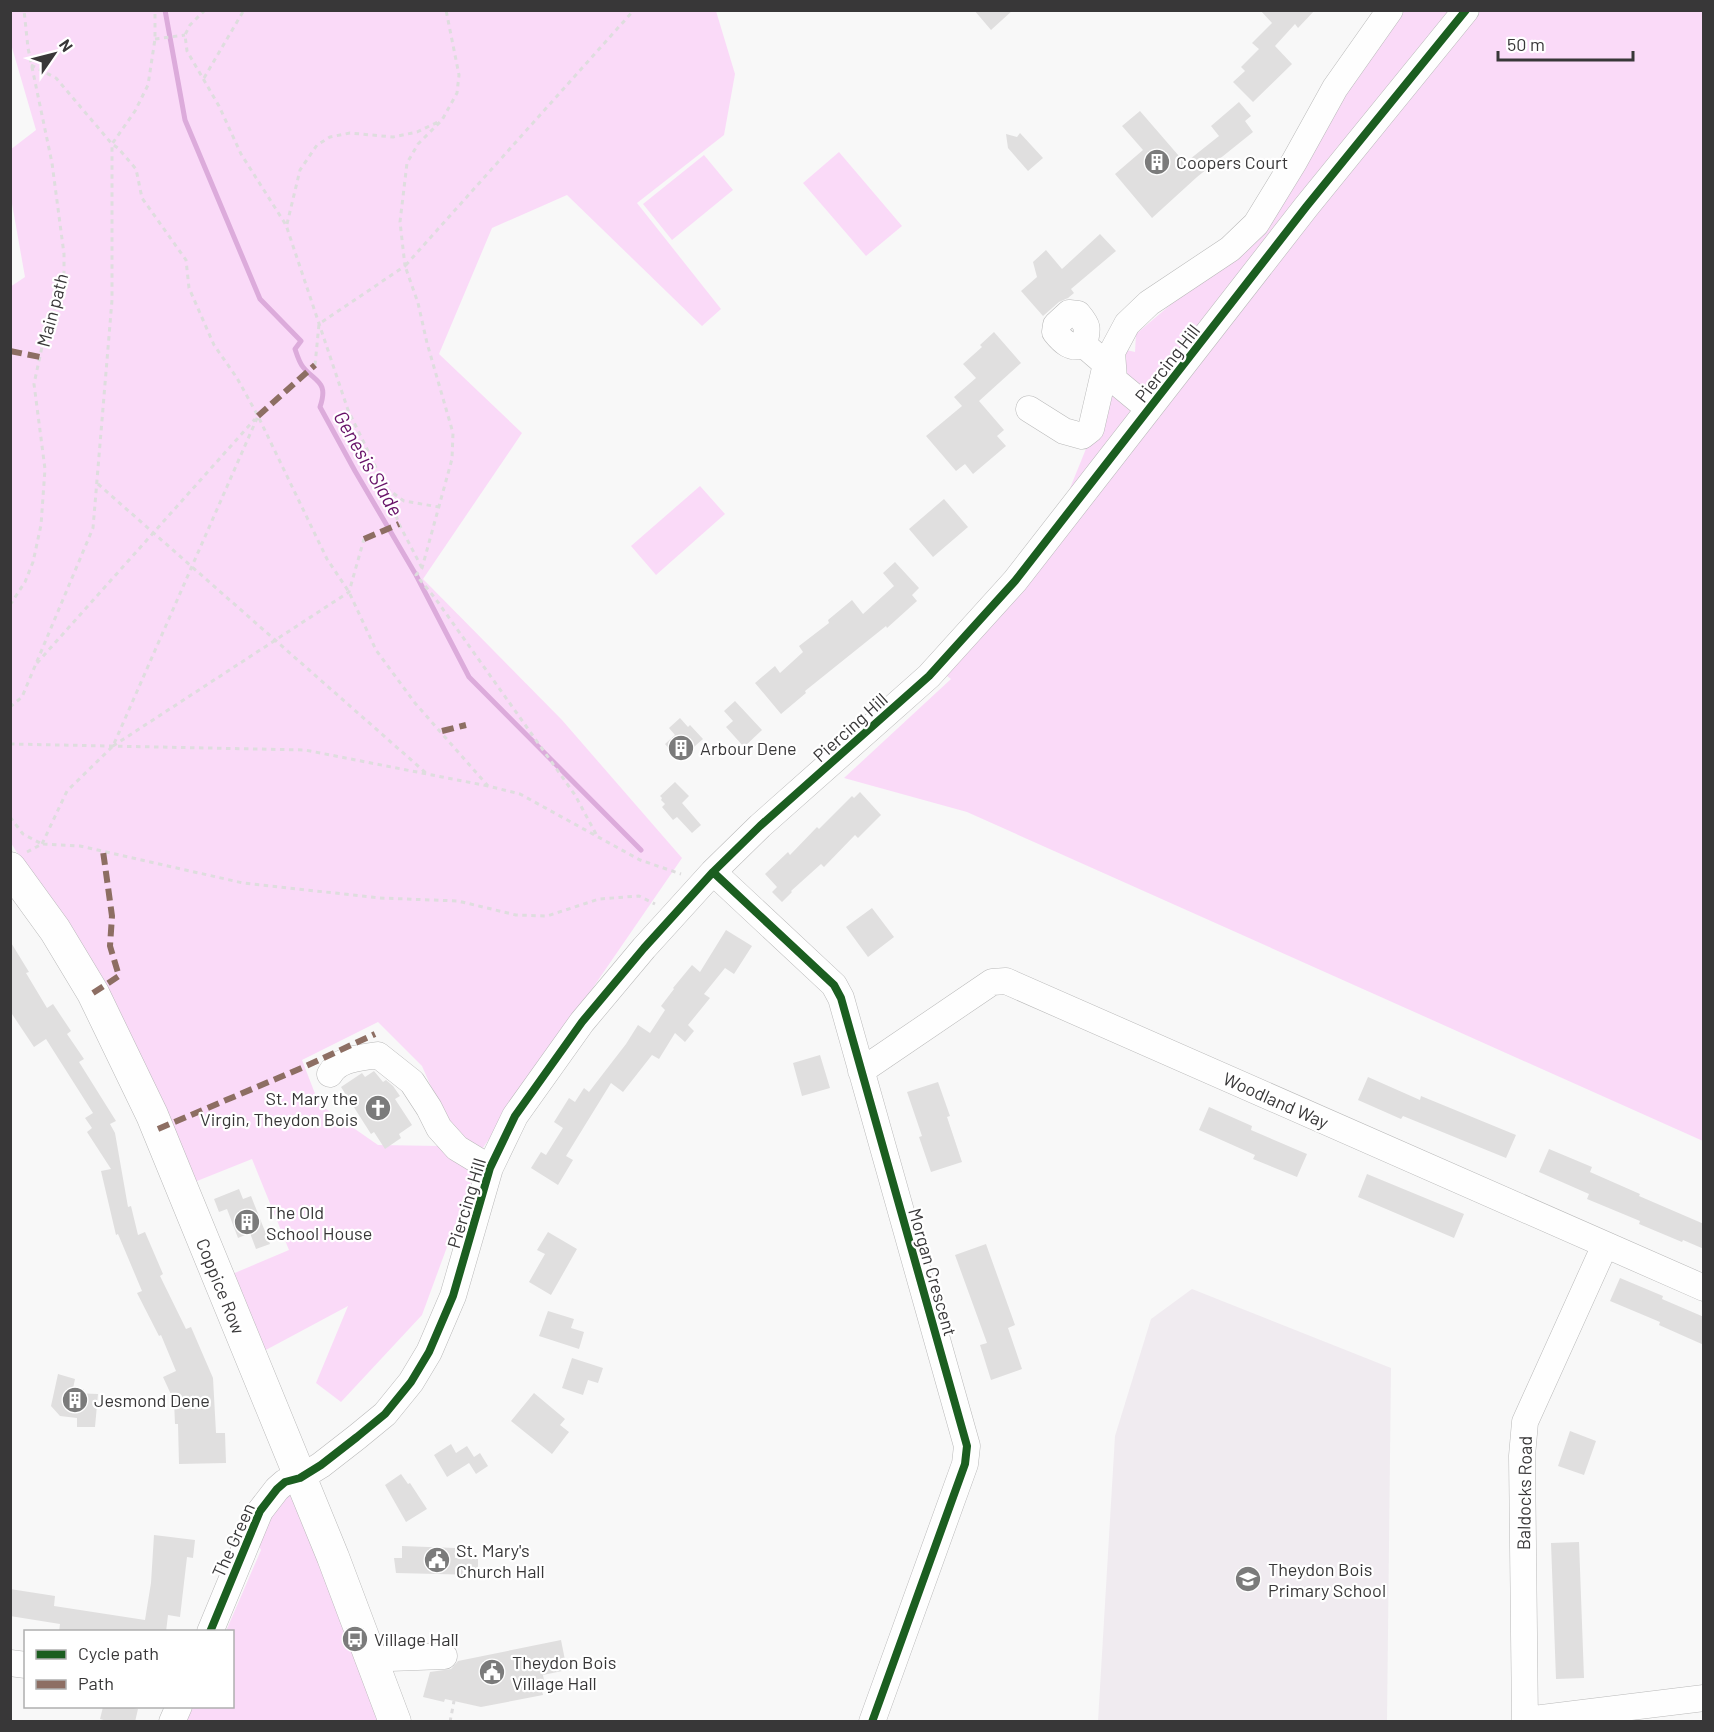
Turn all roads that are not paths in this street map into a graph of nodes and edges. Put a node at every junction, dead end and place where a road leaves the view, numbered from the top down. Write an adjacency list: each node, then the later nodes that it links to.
1 (1390, 10): 4 (street, Piercing Hill)
2 (1466, 10): 6 (street, Piercing Hill)
3 (1084, 345): 4 (street)
4 (1110, 367): 5 (street); 6 (street, Piercing Hill)
5 (1029, 409)
6 (1149, 409): 8 (street, Piercing Hill)
7 (10, 868): 14 (main road, Coppice Row)
8 (705, 881): 9 (street, Morgan Crescent); 11 (street, Piercing Hill)
9 (861, 1071): 12 (street, Woodland Way); 23 (street, Morgan Crescent)
10 (330, 1074): 11 (street)
11 (490, 1168): 14 (street, Piercing Hill)
12 (1605, 1245): 13 (street, Woodland Way); 20 (street, Baldocks Road)
13 (1704, 1288)
14 (300, 1478): 15 (street, The Green); 17 (main road, Coppice Row)
15 (211, 1630)
16 (444, 1656): 17 (street)
17 (374, 1663): 22 (main road, Coppice Row)
18 (1704, 1698): 20 (street)
19 (179, 1708): 21 (street)
20 (1525, 1721)
21 (172, 1722)
22 (395, 1722)
23 (872, 1722)

